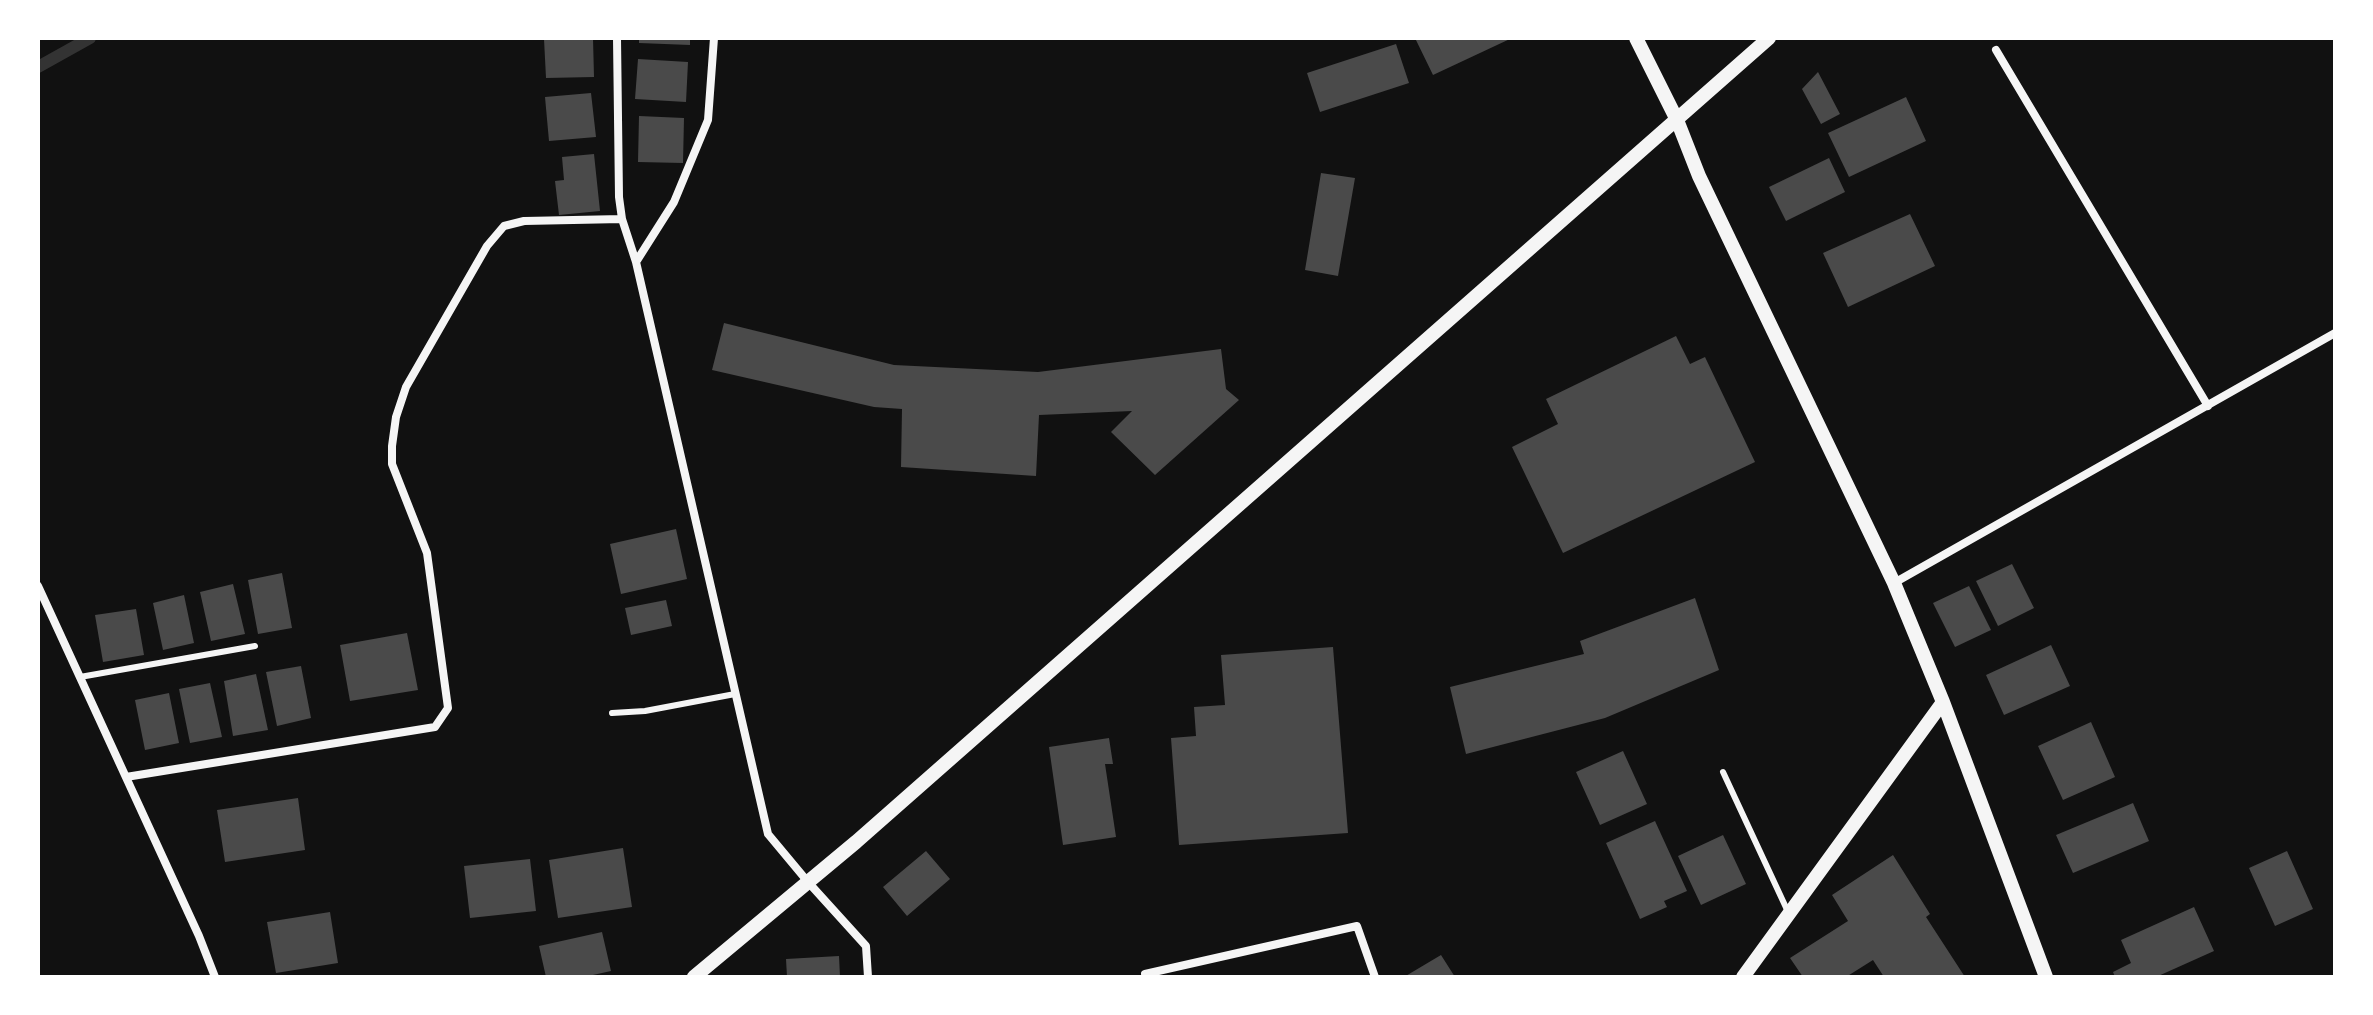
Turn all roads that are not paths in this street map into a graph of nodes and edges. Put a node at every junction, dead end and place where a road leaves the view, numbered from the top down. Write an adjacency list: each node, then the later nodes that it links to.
1 (617, 38): 7 (street)
2 (714, 38): 8 (street)
3 (1636, 38): 6 (street)
4 (1769, 38): 6 (street)
5 (1996, 50): 10 (street)
6 (1677, 120): 11 (street); 20 (street)
7 (622, 219): 8 (street); 19 (street)
8 (636, 262): 15 (street)
9 (2335, 333): 10 (street)
10 (2208, 406): 11 (street)
11 (1894, 583): 16 (street)
12 (38, 586): 14 (street)
13 (255, 646): 14 (lane)
14 (80, 677): 19 (street)
15 (735, 694): 17 (lane); 20 (street)
16 (1943, 702): 21 (street); 28 (street)
17 (612, 713)
18 (1723, 772): 21 (lane)
19 (126, 777): 23 (street)
20 (808, 882): 24 (street); 25 (street)
21 (1789, 914): 27 (street)
22 (1145, 974): 26 (street)
23 (215, 977)
24 (694, 977)
25 (868, 977)
26 (1375, 977)
27 (1743, 977)
28 (2046, 977)

